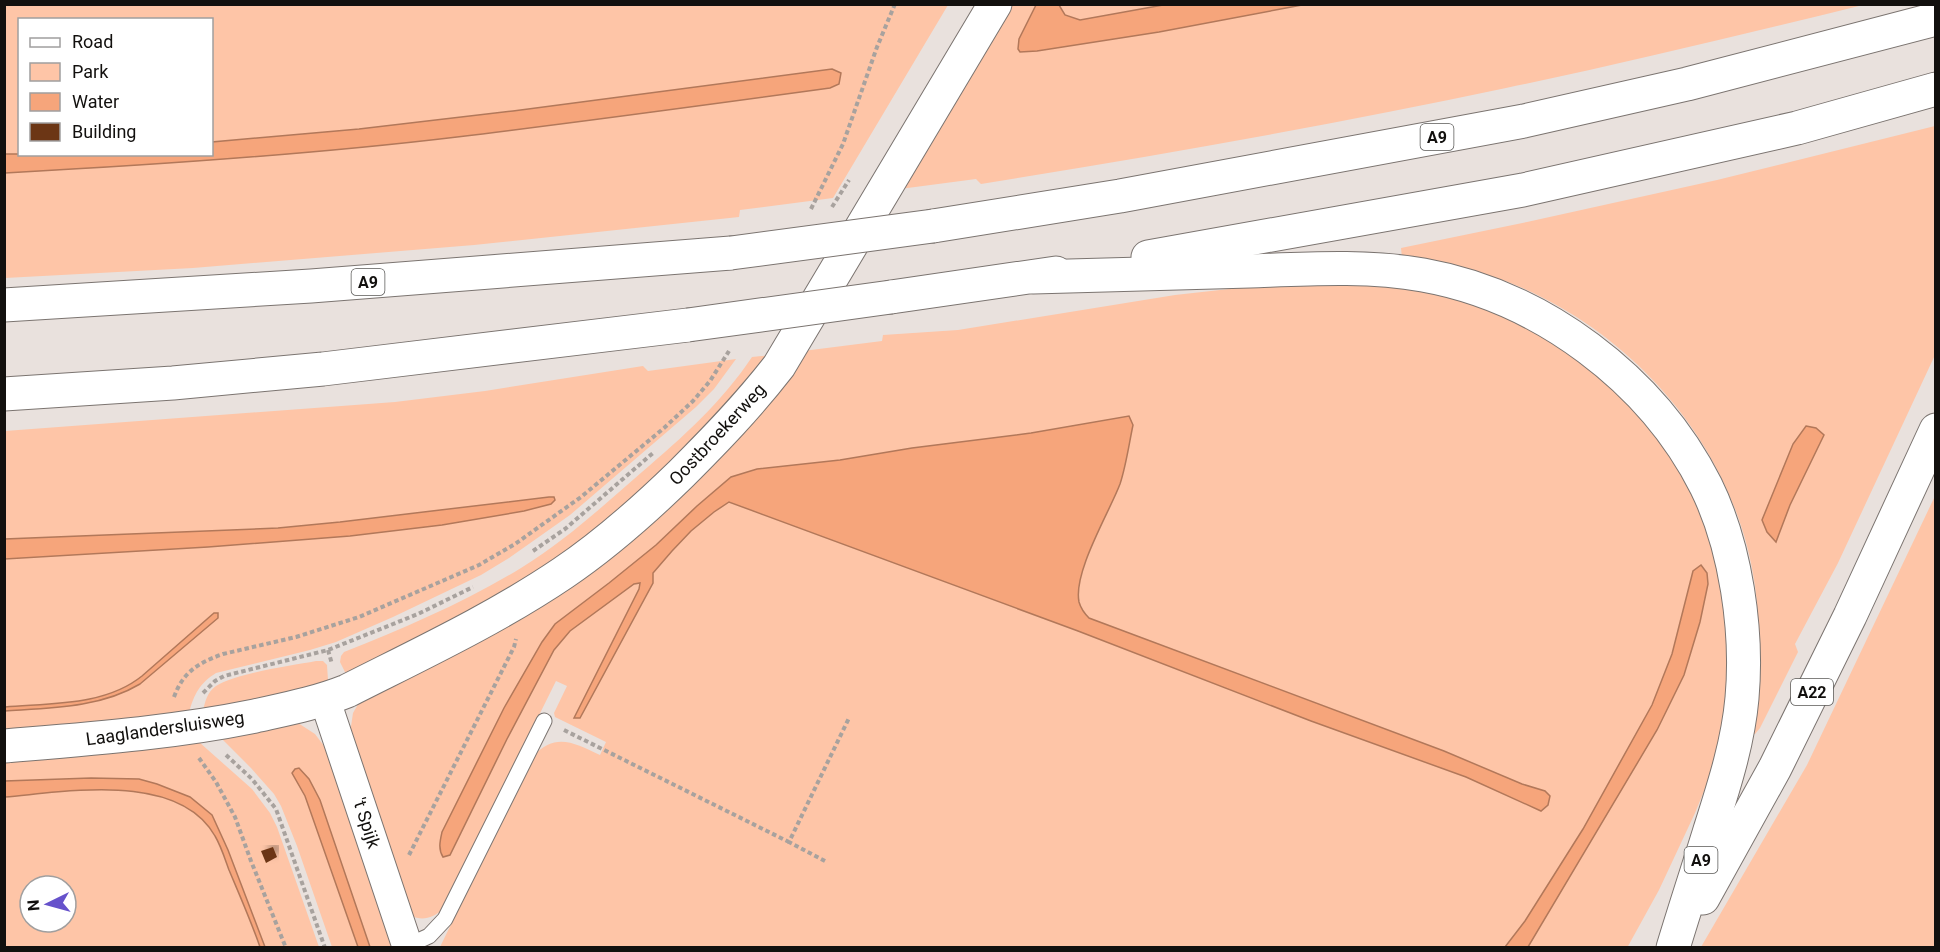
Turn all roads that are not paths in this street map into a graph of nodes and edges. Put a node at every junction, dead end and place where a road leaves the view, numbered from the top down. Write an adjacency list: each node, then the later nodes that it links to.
1 (995, 4): 8 (main road, Oostbroekerweg)
2 (1935, 19): 5 (main road, A9, bridge)
3 (1935, 90): 4 (main road, A9)
4 (1033, 277): 6 (main road, A9, bridge); 12 (main road, A9)
5 (4, 305)
6 (4, 394)
7 (1935, 430): 12 (main road, A22)
8 (324, 700): 10 (main road, Laaglandersluisweg); 11 (street, 't Spijk)
9 (544, 721): 11 (lane)
10 (4, 746)
11 (407, 947)
12 (1674, 948)

